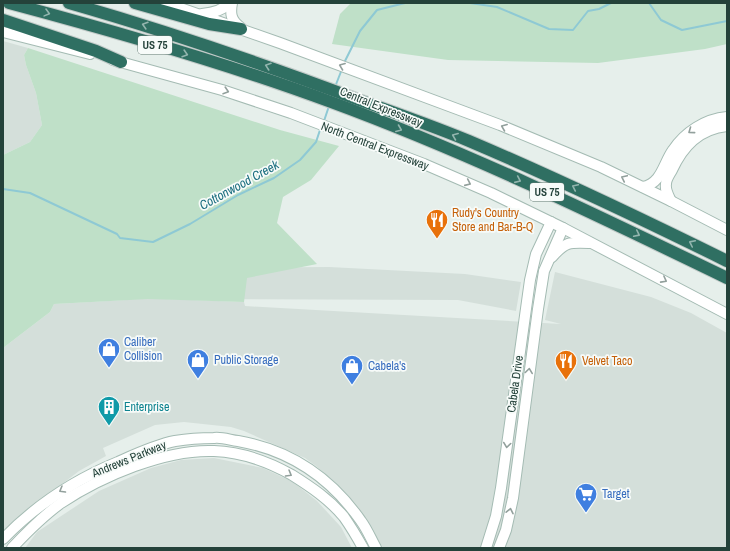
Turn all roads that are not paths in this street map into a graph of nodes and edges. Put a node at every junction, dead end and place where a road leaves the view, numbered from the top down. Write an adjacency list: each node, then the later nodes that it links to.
1 (9, 3): 21 (highway, Central Expressway / US 75, one-way to 21)
2 (69, 3): 20 (highway, Central Expressway / US 75, one-way to 2)
3 (135, 3): 8 (highway)
4 (166, 3): 6 (street)
5 (230, 3): 6 (street); 8 (street)
6 (201, 14): 8 (street)
7 (3, 20): 10 (highway)
8 (241, 29): 13 (street, one-way to 8)
9 (3, 32): 10 (street, North Central Expressway)
10 (121, 62): 15 (street, North Central Expressway, one-way to 15)
11 (727, 117): 13 (street, one-way to 13)
12 (727, 126): 14 (street)
13 (643, 187): 14 (street)
14 (671, 201): 17 (street)
15 (551, 222): 16 (street, North Central Expressway); 33 (street, Cabela Drive, one-way to 33)
16 (562, 228): 18 (street, North Central Expressway); 19 (street, Cabela Drive)
17 (727, 230)
18 (592, 243): 19 (street); 22 (street, North Central Expressway, one-way to 22)
19 (548, 261): 34 (street, Cabela Drive, one-way to 19)
20 (727, 261)
21 (727, 278)
22 (727, 314)
23 (257, 444): 24 (street); 25 (street, Andrews Parkway); 29 (street, Andrews Parkway)
24 (253, 457): 26 (street, Andrews Parkway); 27 (street, Andrews Parkway, one-way to 27)
25 (95, 471): 26 (street); 28 (street, Andrews Parkway, one-way to 28)
26 (100, 482): 30 (street, Andrews Parkway)
27 (319, 493): 29 (street); 31 (street, Andrews Parkway)
28 (3, 539)
29 (371, 539): 32 (street, Andrews Parkway)
30 (12, 548)
31 (363, 548)
32 (376, 548)
33 (486, 548)
34 (499, 548)

